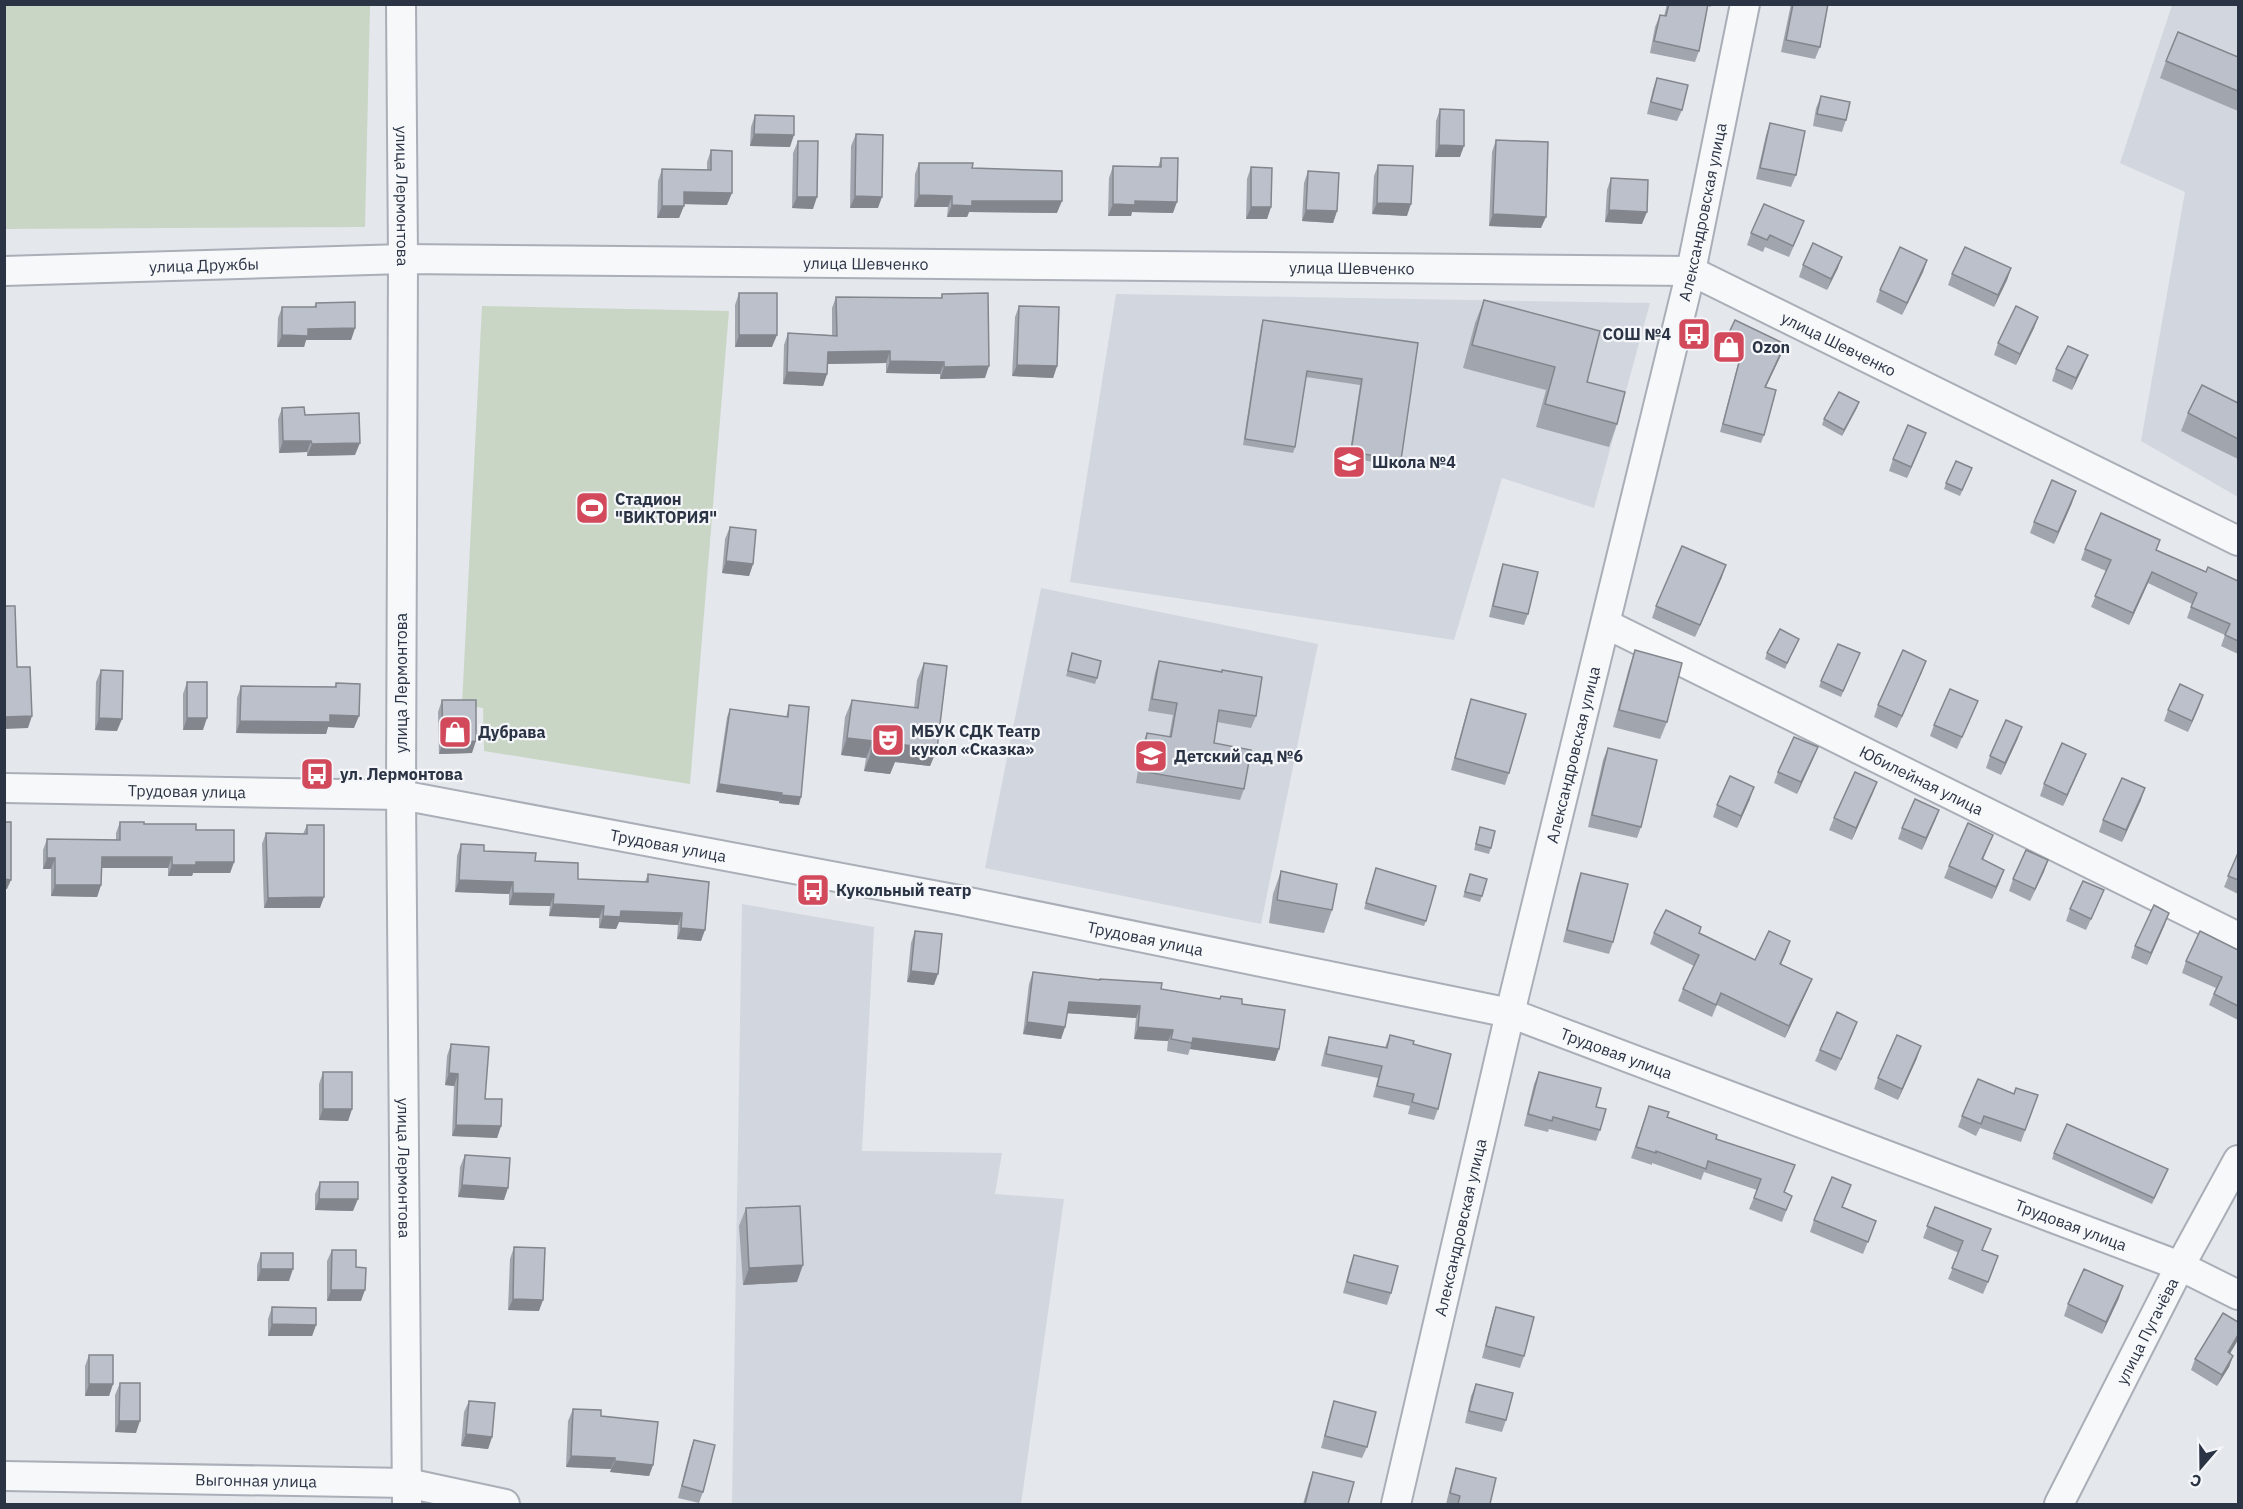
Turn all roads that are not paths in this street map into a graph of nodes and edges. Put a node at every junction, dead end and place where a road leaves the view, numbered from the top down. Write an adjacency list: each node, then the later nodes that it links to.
1 (401, 4): 3 (street, улица Лермонтова)
2 (1745, 4): 5 (street, Александровская улица)
3 (403, 259): 4 (street, улица Дружбы); 5 (street, улица Шевченко); 9 (street, улица Лермонтова)
4 (4, 271)
5 (1691, 271): 6 (street, улица Шевченко); 7 (street, Александровская улица)
6 (2238, 541)
7 (1606, 624): 10 (street, Юбилейная улица); 11 (street, Александровская улица)
8 (4, 788): 9 (street, Трудовая улица)
9 (401, 795): 11 (street, Трудовая улица); 16 (street, улица Лермонтова)
10 (2238, 937)
11 (1510, 1013): 13 (street, Трудовая улица); 18 (street, Александровская улица)
12 (2238, 1160): 13 (street, улица Пугачёва)
13 (2180, 1266): 14 (street, Трудовая улица); 19 (street, улица Пугачёва)
14 (2238, 1295)
15 (4, 1476): 16 (street, Выгонная улица)
16 (407, 1494): 17 (street, Выгонная улица)
17 (505, 1504)
18 (1396, 1504)
19 (2059, 1504)

